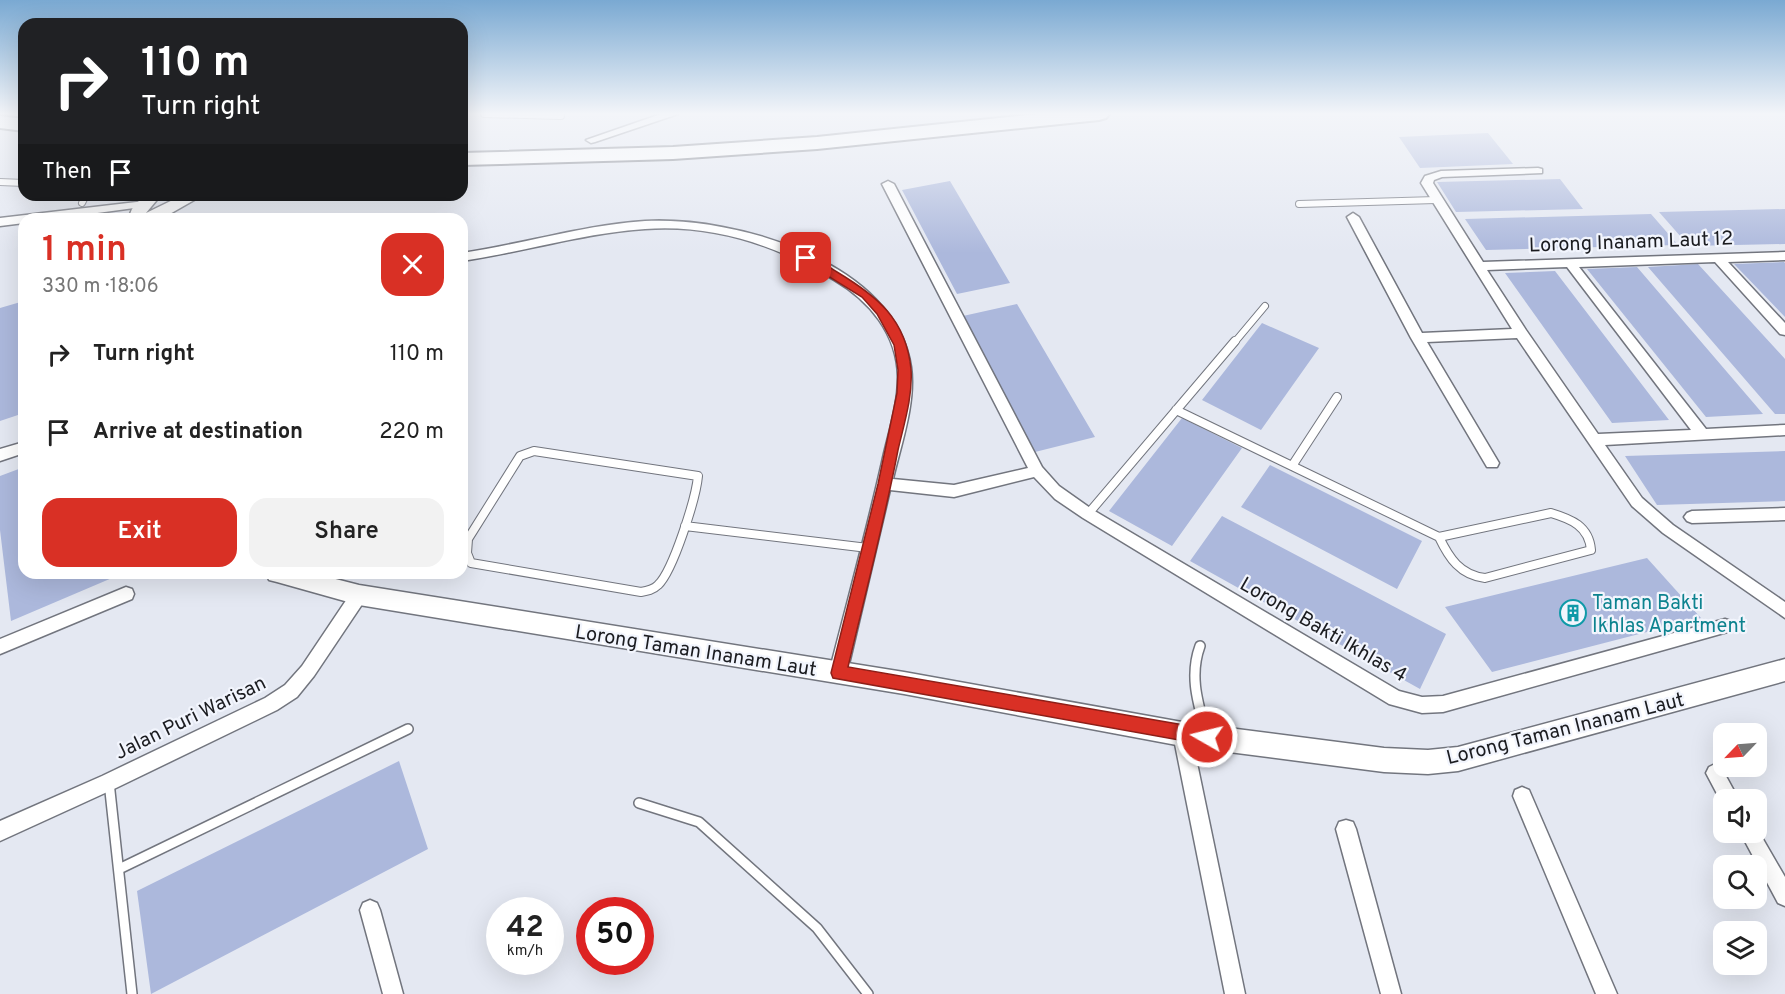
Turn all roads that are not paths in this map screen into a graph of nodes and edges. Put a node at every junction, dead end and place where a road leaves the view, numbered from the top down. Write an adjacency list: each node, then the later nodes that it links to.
1 (1539, 171): 5 (street)
2 (0, 182): 3 (lane)
3 (18, 183)
4 (888, 184): 31 (street, Lorong Bakti Ikhlas 4)
5 (1436, 200): 7 (lane); 17 (street)
6 (170, 201): 8 (main road)
7 (1299, 204)
8 (149, 206): 9 (street)
9 (84, 213)
10 (1353, 217): 21 (street)
11 (18, 220): 12 (street)
12 (0, 222)
13 (1785, 255): 15 (street, Lorong Inanam Laut 12)
14 (468, 256): 32 (street)
15 (1718, 258): 16 (street, Lorong Inanam Laut 12); 19 (street)
16 (1570, 262): 17 (street, Lorong Inanam Laut 12); 25 (street)
17 (1478, 266): 20 (street)
18 (1265, 306): 23 (lane)
19 (1785, 331)
20 (1521, 333): 21 (street); 26 (street)
21 (1418, 338): 29 (street)
22 (1337, 397): 30 (lane)
23 (1176, 410): 30 (lane); 33 (lane)
24 (1785, 430): 25 (street)
25 (1702, 434): 26 (street)
26 (1594, 440): 44 (street)
27 (18, 449): 28 (street)
28 (0, 455)
29 (1491, 463)
30 (1292, 466): 37 (lane)
31 (1037, 471): 32 (street); 33 (street, Lorong Bakti Ikhlas 4)
32 (885, 484): 39 (street)
33 (1088, 514): 45 (street, Lorong Bakti Ikhlas 4)
34 (1785, 514): 35 (street)
35 (1692, 518)
36 (685, 526): 38 (lane); 39 (lane); 40 (lane)
37 (1439, 537): 37 (lane)
38 (468, 539)
39 (868, 548): 49 (street)
40 (468, 556)
41 (299, 579): 43 (main road, Lorong Taman Inanam Laut)
42 (126, 594): 47 (street)
43 (359, 595): 49 (main road, Lorong Taman Inanam Laut); 53 (street, Jalan Puri Warisan)
44 (1785, 611)
45 (1725, 626)
46 (1200, 646): 52 (lane)
47 (0, 647)
48 (1785, 670): 52 (main road, Lorong Taman Inanam Laut)
49 (838, 673): 51 (main road, Lorong Taman Inanam Laut)
50 (408, 729): 59 (lane)
51 (1182, 734): 52 (main road, Lorong Taman Inanam Laut); 65 (street)
52 (1207, 737)
53 (109, 782): 57 (street, Jalan Puri Warisan); 59 (lane)
54 (1522, 796): 67 (street)
55 (639, 803): 64 (lane)
56 (1346, 829): 66 (street)
57 (0, 831)
58 (1755, 843): 60 (street)
59 (118, 869): 62 (lane)
60 (1785, 896)
61 (370, 910): 63 (street)
62 (132, 994)
63 (393, 994)
64 (868, 994)
65 (1235, 994)
66 (1391, 994)
67 (1607, 994)

